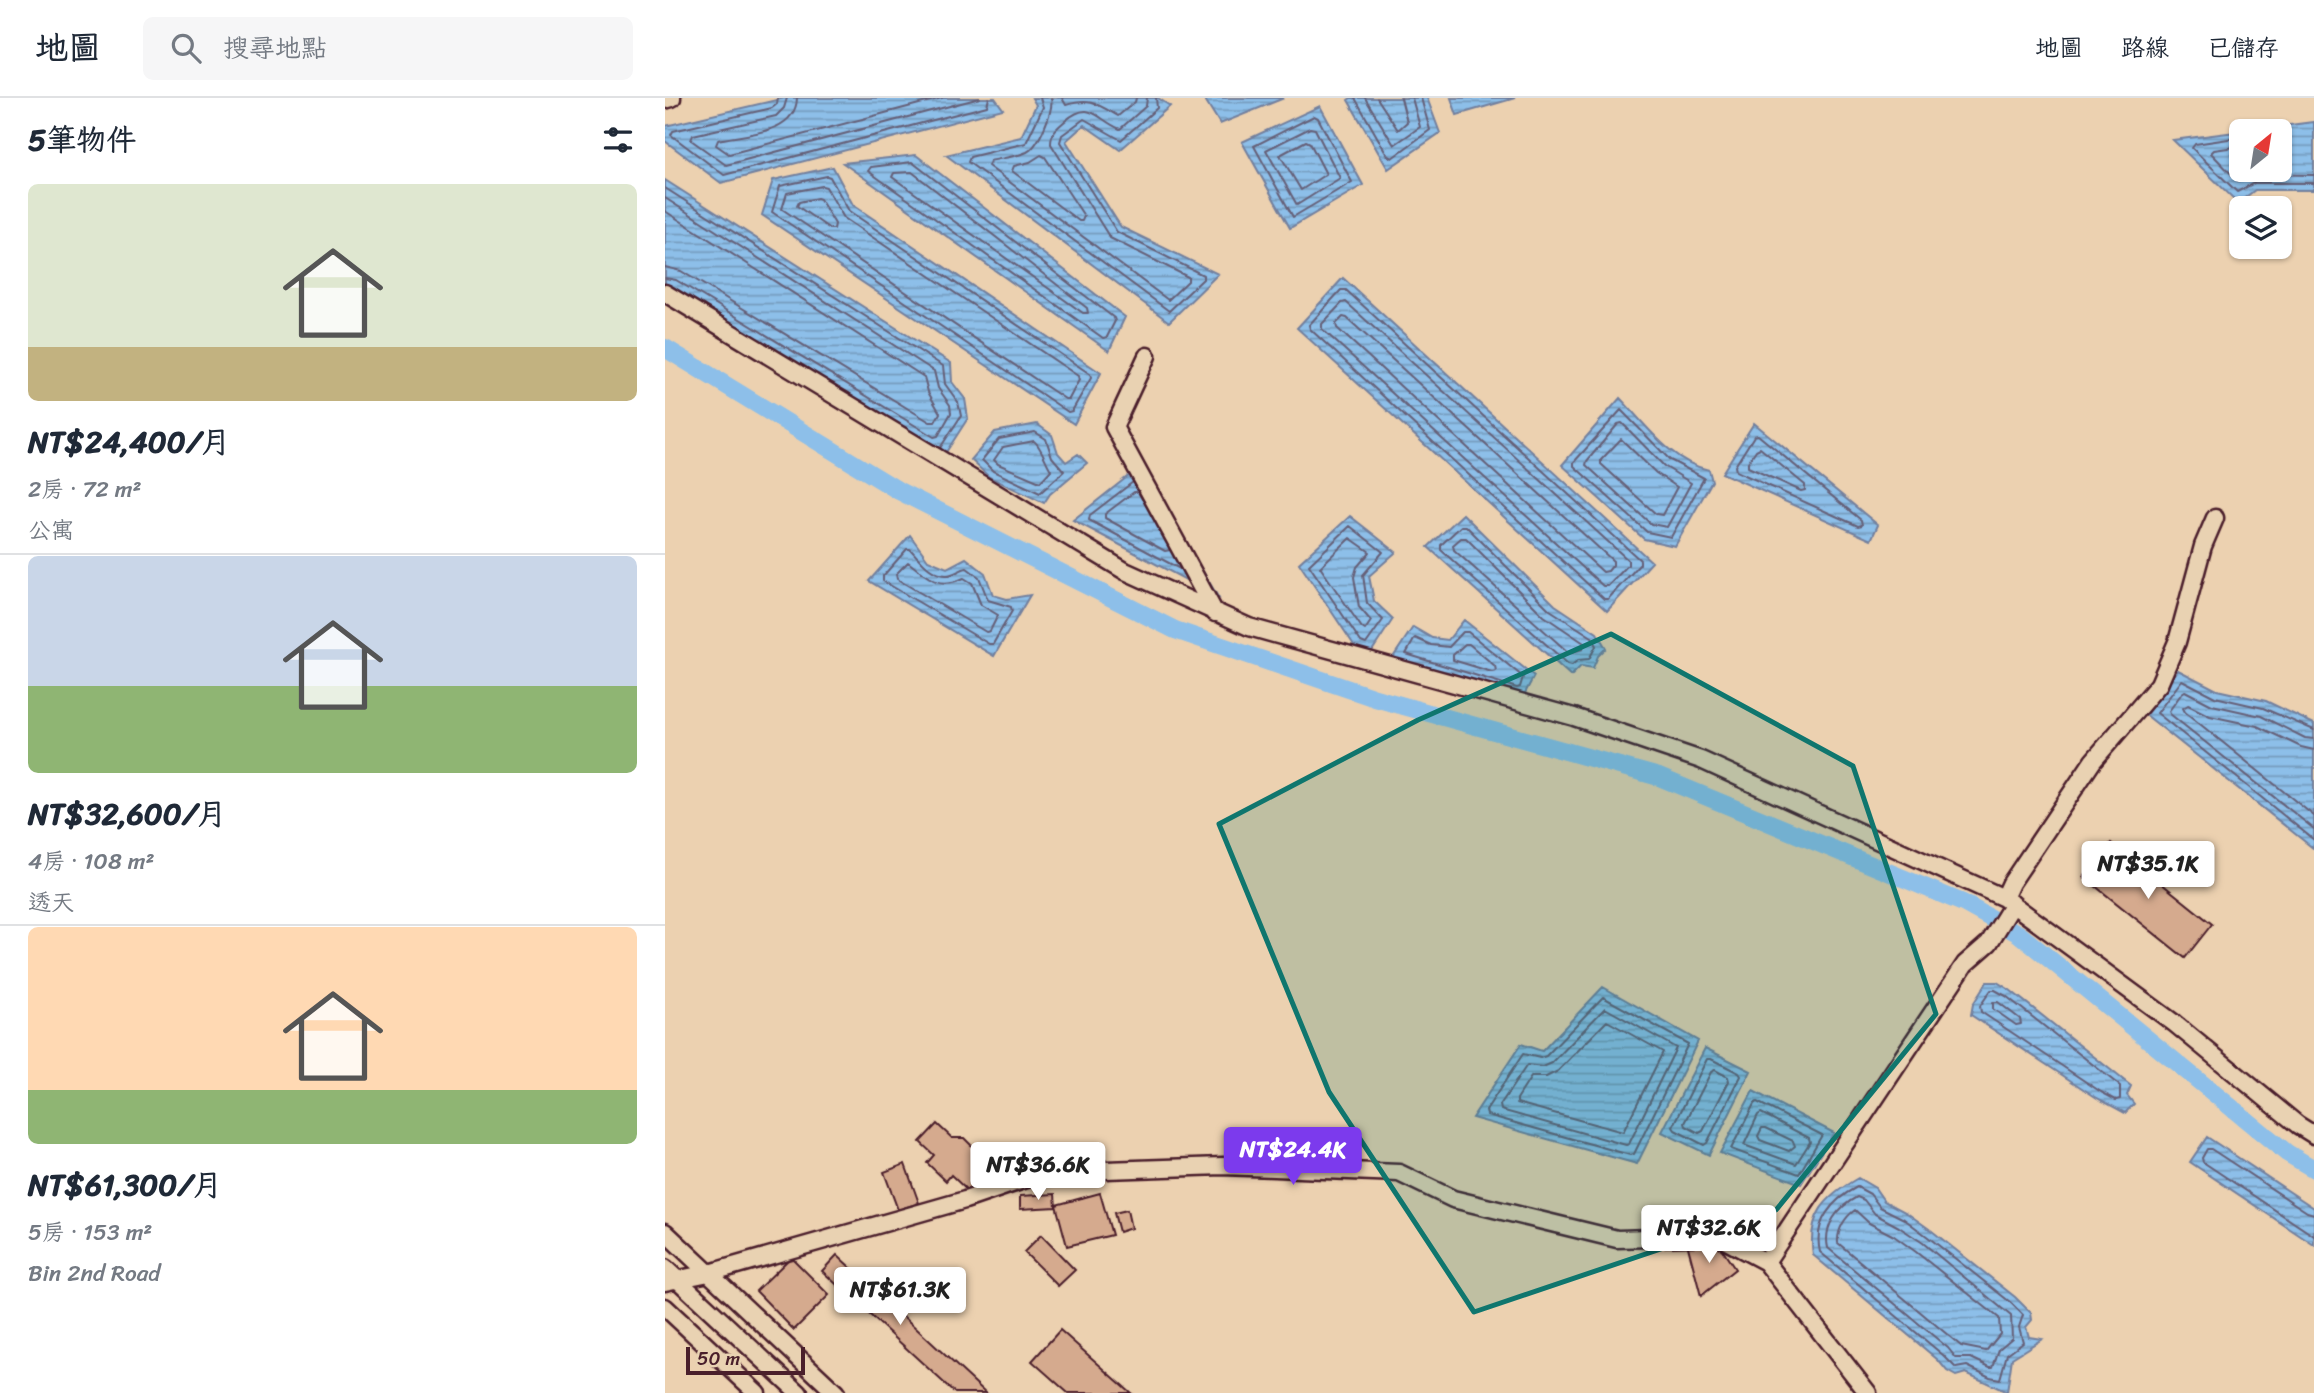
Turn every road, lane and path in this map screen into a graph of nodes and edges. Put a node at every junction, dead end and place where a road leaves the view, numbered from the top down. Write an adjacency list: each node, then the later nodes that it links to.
1 (672, 98): 2 (street)
2 (665, 100)
3 (665, 293): 6 (street)
4 (1147, 356): 6 (street)
5 (2215, 518): 7 (street)
6 (1215, 613): 7 (street)
7 (2009, 901): 8 (street); 10 (street)
8 (2314, 1135)
9 (665, 1232): 11 (street)
10 (1766, 1262): 11 (street); 17 (street)
11 (709, 1273): 12 (street); 16 (street)
12 (669, 1276): 15 (street)
13 (665, 1307): 14 (street)
14 (757, 1393)
15 (799, 1393)
16 (836, 1393)
17 (1868, 1393)

